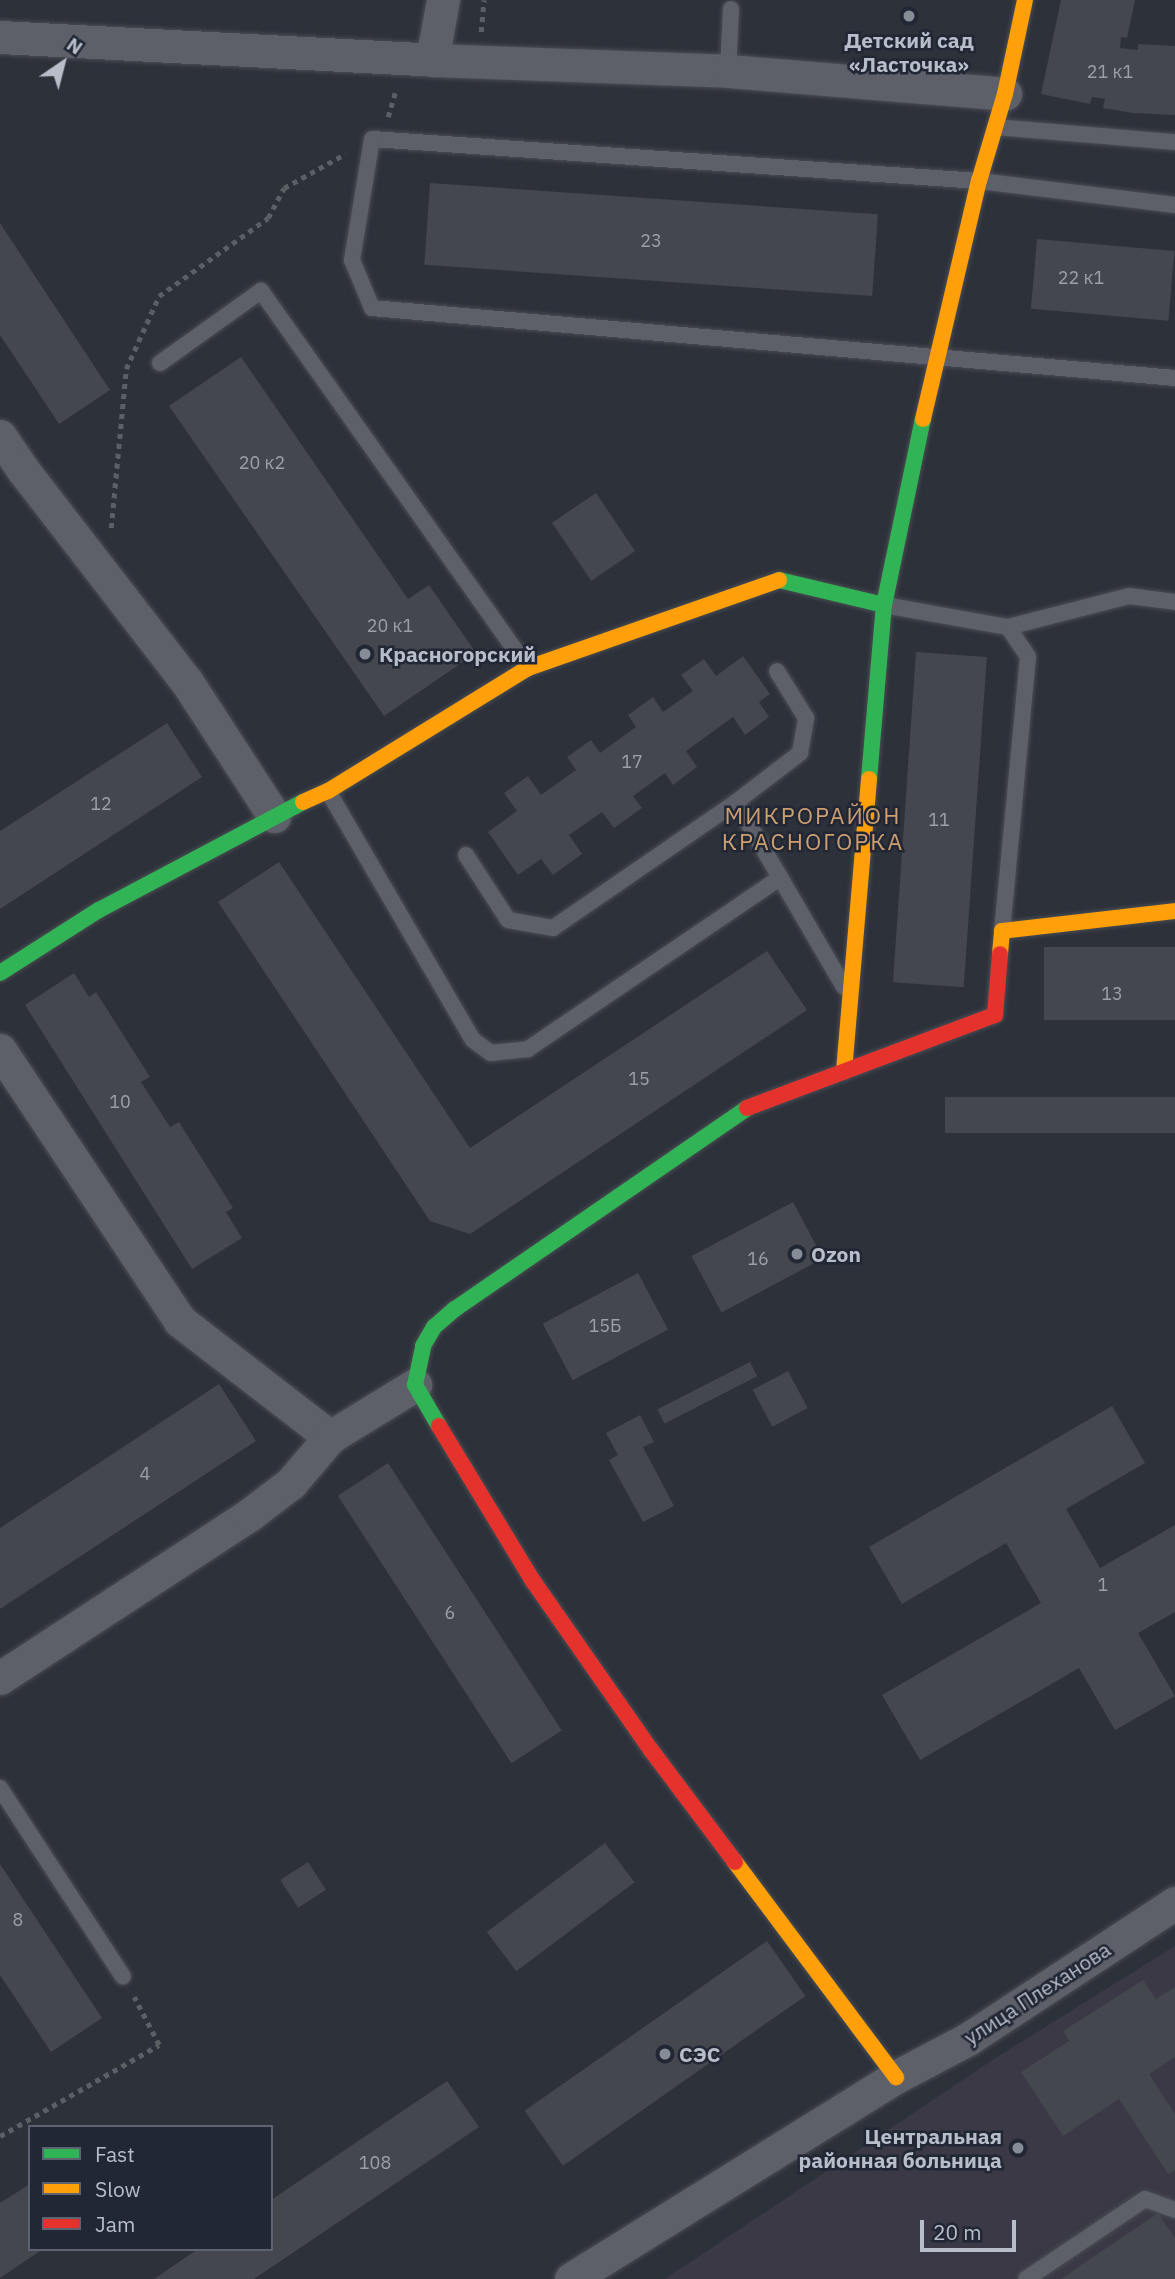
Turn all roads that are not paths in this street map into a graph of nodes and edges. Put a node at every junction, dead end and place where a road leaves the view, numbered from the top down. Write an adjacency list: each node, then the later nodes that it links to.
1 (443, 0): 5 (street)
2 (1025, 0): 7 (street)
3 (731, 9): 6 (lane)
4 (0, 37): 5 (street)
5 (432, 60): 6 (street)
6 (728, 71): 7 (street)
7 (1004, 94): 8 (street)
8 (995, 127): 9 (lane); 10 (street)
9 (1175, 142)
10 (979, 181): 11 (lane); 12 (street); 12 (lane)
11 (1175, 205)
12 (936, 358): 14 (lane); 17 (street)
13 (160, 363): 19 (lane)
14 (1175, 378)
15 (0, 436): 23 (street)
16 (1175, 602): 18 (lane)
17 (884, 605): 18 (lane); 19 (street); 29 (street)
18 (1008, 627): 27 (lane)
19 (528, 668): 21 (street)
20 (777, 671): 22 (lane)
21 (328, 791): 23 (street); 25 (lane)
22 (736, 802): 24 (lane); 25 (lane)
23 (274, 816): 28 (street)
24 (466, 855)
25 (780, 878): 29 (lane)
26 (1175, 911): 27 (street)
27 (1002, 931): 31 (street)
28 (0, 973)
29 (850, 998): 31 (street)
30 (0, 1050): 33 (street)
31 (844, 1071): 32 (street)
32 (415, 1385): 33 (street); 38 (street)
33 (330, 1437): 34 (street)
34 (0, 1678)
35 (0, 1788): 37 (lane)
36 (1175, 1903): 38 (street, улица Плеханова)
37 (123, 1977)
38 (896, 2077): 40 (street, улица Плеханова)
39 (1175, 2210): 41 (lane)
40 (571, 2279)
41 (1026, 2279)

